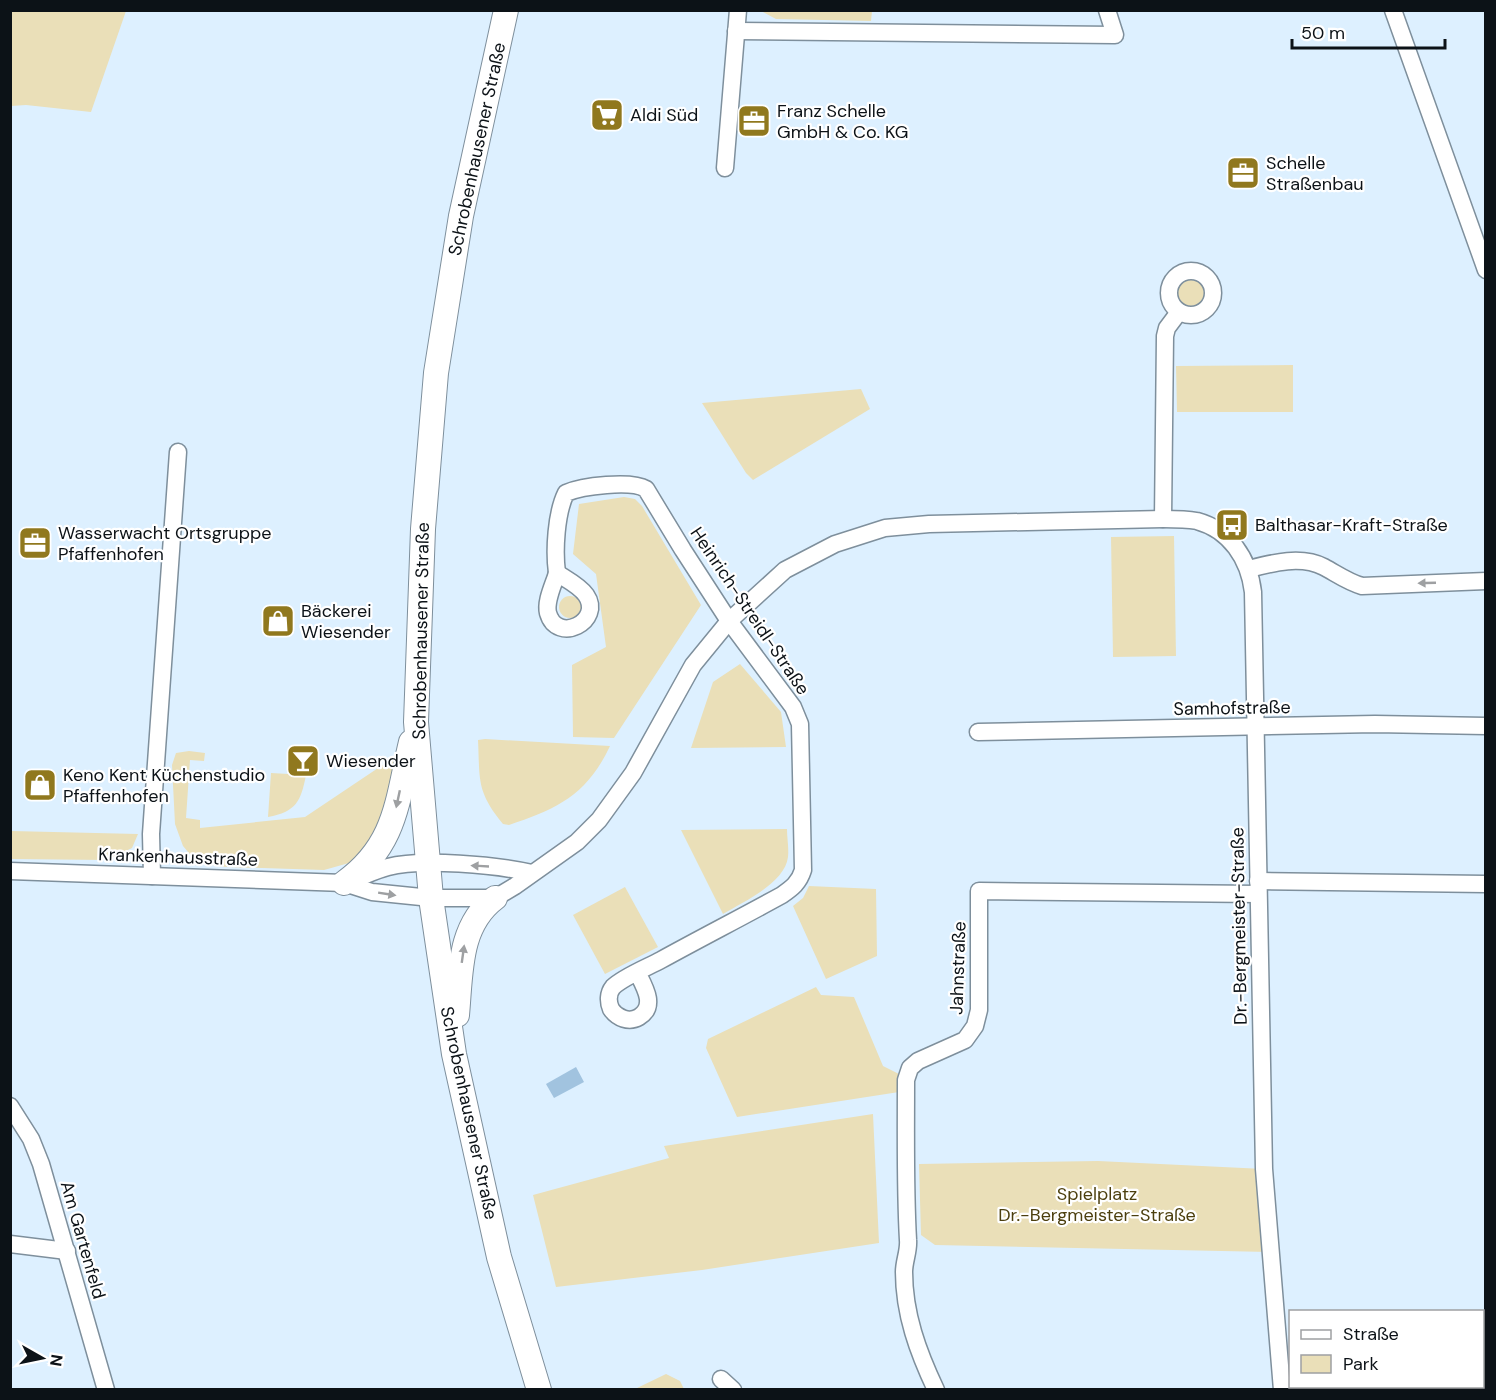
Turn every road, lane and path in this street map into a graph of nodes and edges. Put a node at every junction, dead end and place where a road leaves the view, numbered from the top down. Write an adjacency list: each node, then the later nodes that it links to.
1 (506, 10): 15 (main road, Schrobenhausener Straße)
2 (738, 10): 5 (street)
3 (1107, 10): 5 (street)
4 (1393, 10): 7 (street)
5 (736, 31): 6 (street)
6 (725, 168)
7 (1485, 270)
8 (1179, 312): 10 (street)
9 (178, 452): 22 (street)
10 (1163, 519): 11 (street, Dr.-Bergmeister-Straße); 14 (street, Dr.-Bergmeister-Straße)
11 (1249, 569): 13 (street, one-way to 11); 17 (street, Dr.-Bergmeister-Straße)
12 (557, 573): 14 (street, Heinrich-Streidl-Straße)
13 (1485, 581)
14 (729, 621): 21 (street, Dr.-Bergmeister-Straße); 28 (street, Heinrich-Streidl-Straße)
15 (416, 722): 19 (main road, Schrobenhausener Straße); 23 (main road, one-way to 23)
16 (1485, 726): 17 (street, Samhofstraße)
17 (1255, 727): 18 (street, Samhofstraße); 25 (street, Dr.-Bergmeister-Straße)
18 (978, 732)
19 (428, 863): 21 (street, one-way to 19); 23 (street, Krankenhausstraße); 26 (main road, Schrobenhausener Straße)
20 (10, 871): 22 (street, Krankenhausstraße)
21 (532, 873): 27 (street, Dr.-Bergmeister-Straße)
22 (152, 876): 23 (street, Krankenhausstraße)
23 (344, 883): 26 (street, Krankenhausstraße, one-way to 26)
24 (1485, 884): 25 (street, Jahnstraße)
25 (1258, 887): 35 (street, Jahnstraße); 36 (street, Dr.-Bergmeister-Straße)
26 (431, 898): 27 (street); 29 (main road, Schrobenhausener Straße)
27 (495, 898): 29 (main road, one-way to 27)
28 (637, 972)
29 (454, 1054): 34 (main road, Schrobenhausener Straße)
30 (10, 1106): 32 (street, Am Gartenfeld)
31 (10, 1244): 32 (street)
32 (68, 1251): 33 (street, Am Gartenfeld)
33 (106, 1389)
34 (539, 1389)
35 (936, 1389)
36 (1282, 1389)

